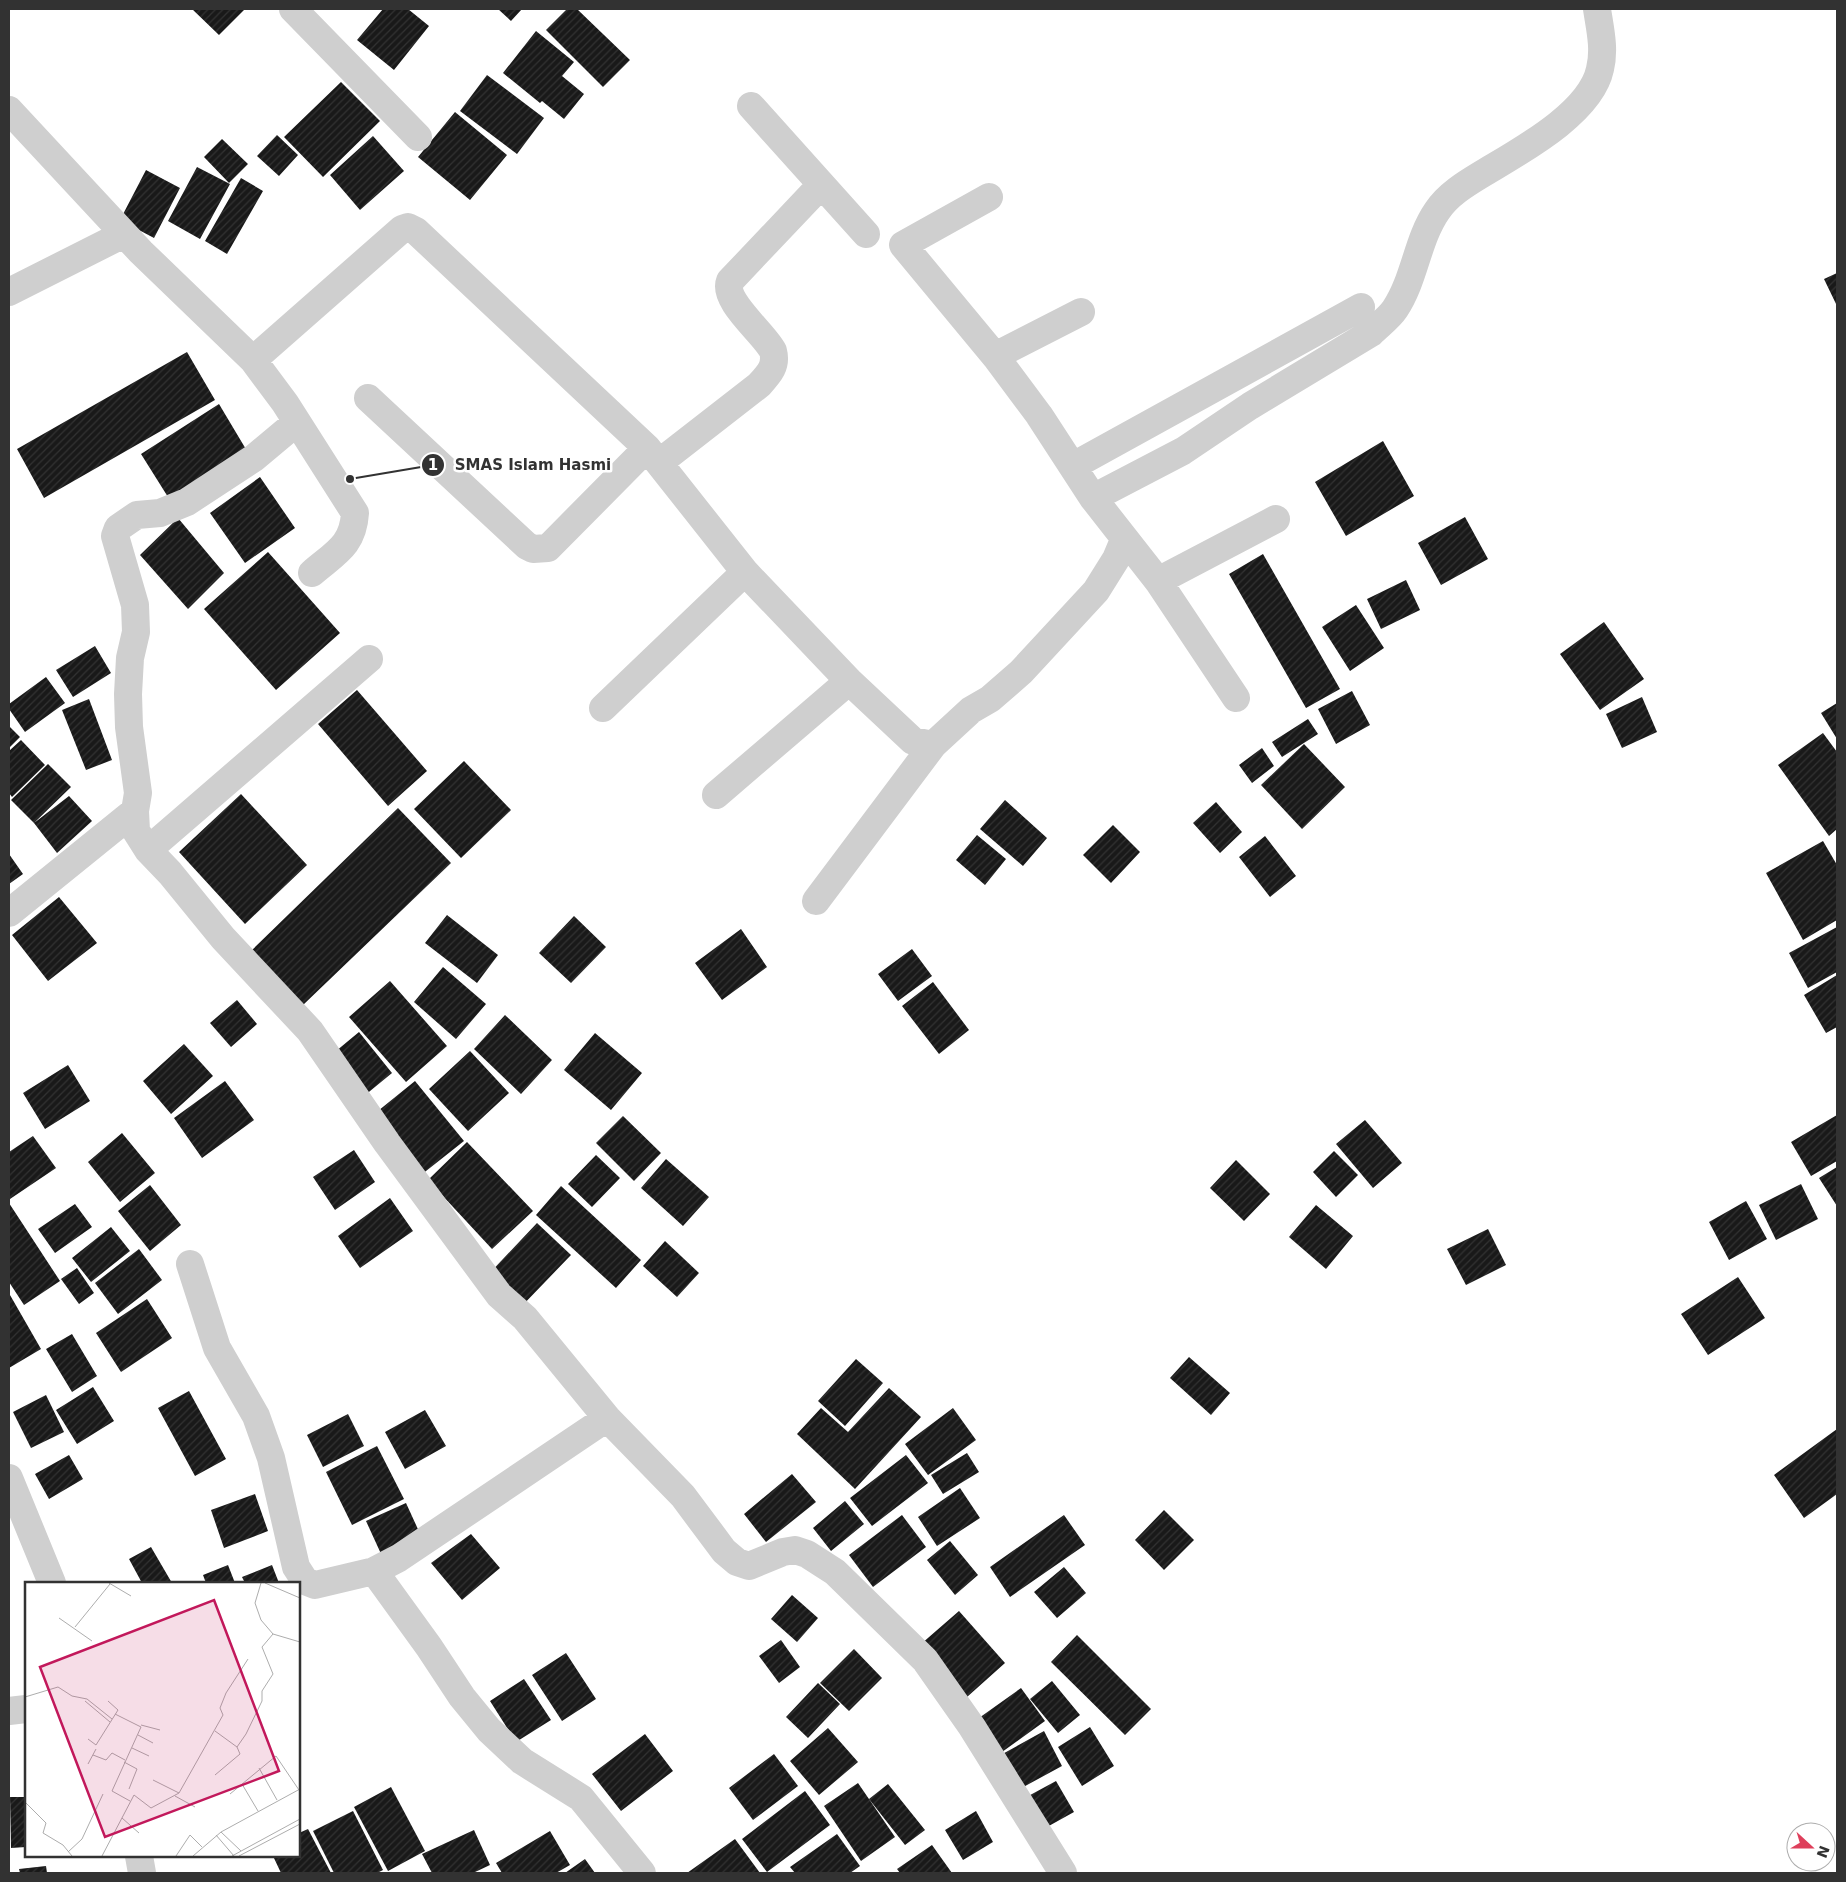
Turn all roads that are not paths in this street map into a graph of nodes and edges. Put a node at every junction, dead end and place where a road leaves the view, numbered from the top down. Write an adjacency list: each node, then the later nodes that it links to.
1 (293, 9): 5 (street)
2 (1597, 9): 19 (street)
3 (751, 106): 6 (street)
4 (9, 110): 8 (street)
5 (418, 137)
6 (821, 185): 9 (street); 17 (street)
7 (989, 197): 13 (street)
8 (124, 234): 10 (street); 14 (street)
9 (866, 234)
10 (9, 292)
11 (1361, 307): 18 (street)
12 (1081, 312): 13 (street)
13 (995, 356): 18 (street)
14 (253, 360): 16 (street); 17 (street)
15 (368, 398): 17 (street)
16 (297, 422): 23 (street); 31 (street)
17 (653, 455): 22 (street)
18 (1073, 466): 19 (street)
19 (1094, 498): 21 (street)
20 (1276, 519): 24 (street)
21 (1124, 540): 24 (street); 29 (street)
22 (745, 572): 26 (street); 28 (street)
23 (312, 573)
24 (1158, 582): 27 (street)
25 (369, 659): 32 (street)
26 (849, 681): 29 (street); 30 (street)
27 (1236, 698)
28 (603, 708)
29 (933, 745): 33 (street)
30 (716, 796)
31 (135, 811): 32 (street); 34 (street)
32 (148, 850): 36 (street)
33 (816, 901)
34 (9, 913)
35 (190, 1264): 38 (street)
36 (607, 1418): 38 (street); 45 (street)
37 (9, 1481): 39 (street)
38 (374, 1571): 44 (street)
39 (52, 1582)
40 (25, 1709): 41 (street)
41 (9, 1711)
42 (139, 1857): 43 (street)
43 (142, 1873)
44 (642, 1873)
45 (1063, 1873)

